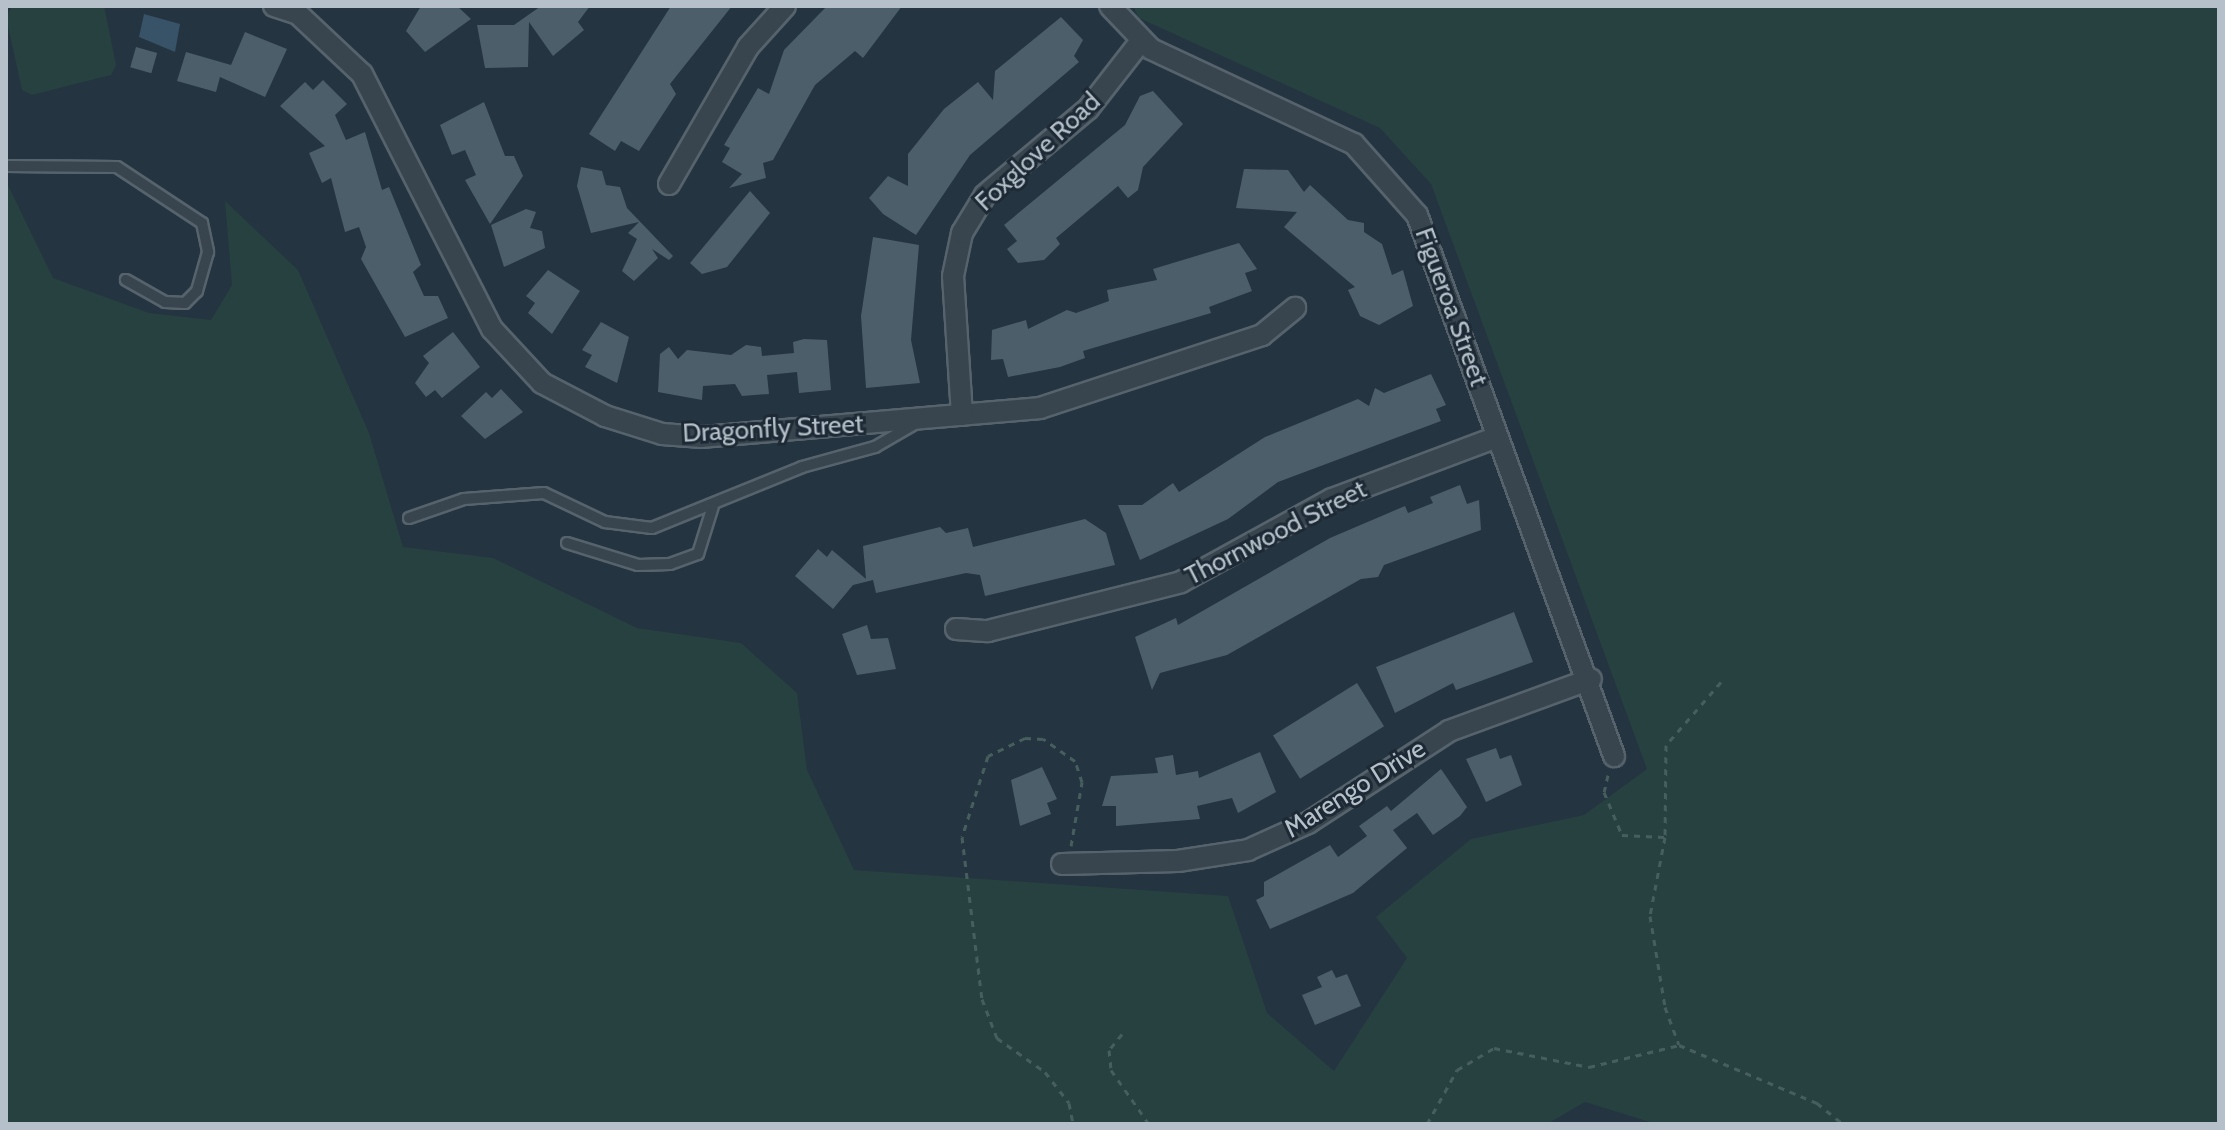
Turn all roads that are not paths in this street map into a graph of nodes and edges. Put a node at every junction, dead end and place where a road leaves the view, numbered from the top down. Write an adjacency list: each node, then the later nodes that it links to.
1 (274, 6): 4 (street)
2 (785, 6): 7 (street)
3 (1110, 6): 5 (street, Figueroa Street)
4 (300, 10): 11 (street, Dragonfly Street)
5 (1141, 41): 10 (street, Foxglove Road); 12 (street, Figueroa Street)
6 (6, 166): 8 (lane)
7 (669, 184)
8 (126, 280)
9 (1295, 308): 10 (street, Dragonfly Street)
10 (962, 415): 11 (street, Dragonfly Street)
11 (923, 419): 13 (lane)
12 (1497, 437): 16 (street, Thornwood Street); 17 (street, Figueroa Street)
13 (713, 506): 14 (lane); 15 (lane)
14 (409, 518)
15 (567, 543)
16 (956, 629)
17 (1591, 679): 18 (street, Figueroa Street); 19 (street, Marengo Drive)
18 (1614, 756)
19 (1062, 864)

